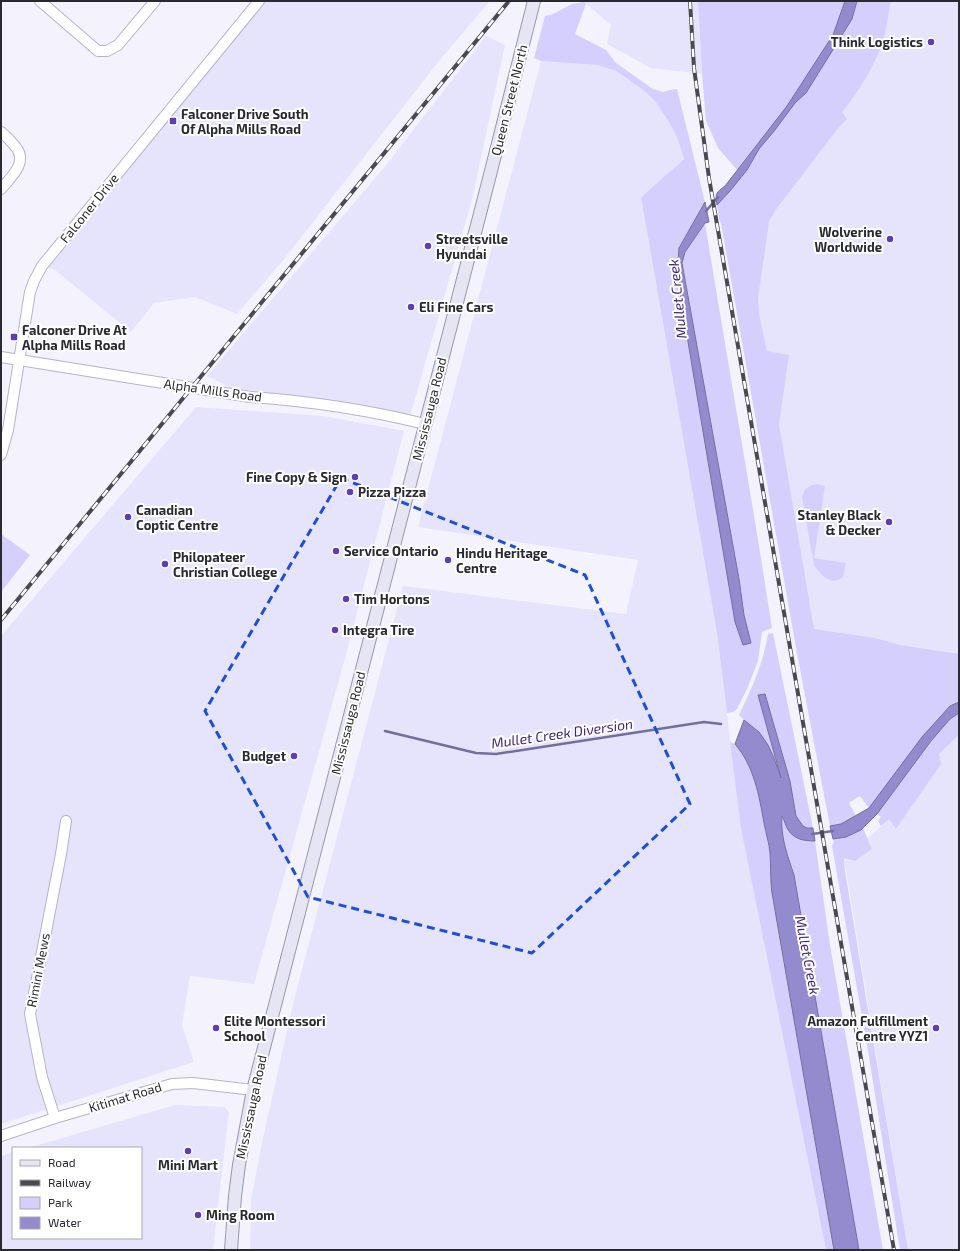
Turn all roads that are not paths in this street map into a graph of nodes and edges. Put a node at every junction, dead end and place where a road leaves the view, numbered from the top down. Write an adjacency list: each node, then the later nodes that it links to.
1 (40, 1): 2 (street)
2 (154, 1)
3 (259, 1): 9 (street, Falconer Drive)
4 (534, 1): 7 (main road, Queen Street North)
5 (1, 132): 6 (street)
6 (1, 189)
7 (483, 200): 10 (main road, Mississauga Road)
8 (1, 357): 9 (street, Alpha Mills Road)
9 (19, 359): 10 (street, Alpha Mills Road); 11 (street, Falconer Drive)
10 (425, 424): 13 (main road, Mississauga Road)
11 (1, 455)
12 (66, 821): 14 (street, Rimini Mews)
13 (253, 1090): 14 (street, Kitimat Road); 16 (main road, Mississauga Road)
14 (55, 1118): 15 (street, Kitimat Road)
15 (1, 1136)
16 (231, 1250)

